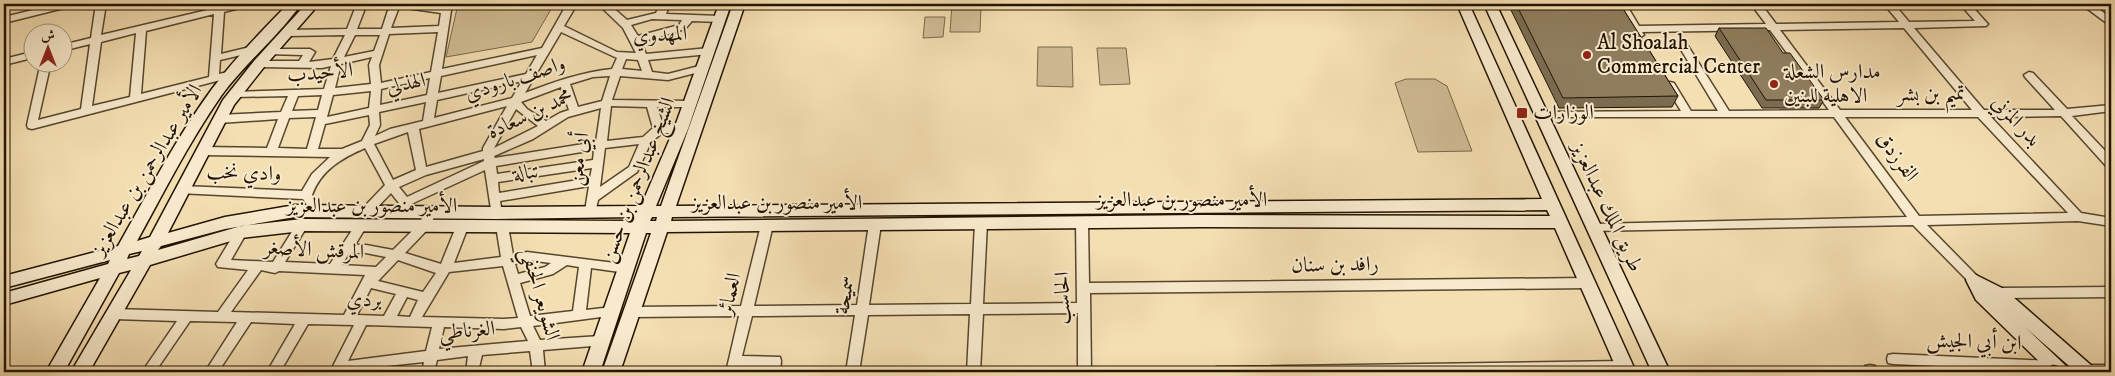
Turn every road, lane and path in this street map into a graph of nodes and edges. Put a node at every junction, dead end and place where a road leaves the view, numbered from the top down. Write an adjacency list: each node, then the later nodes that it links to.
1 (22, 4): 24 (street)
2 (69, 4): 24 (street)
3 (101, 4): 40 (street)
4 (244, 4): 23 (street)
5 (296, 4): 45 (street, الأمير عبدالرحمن بن عبدالعزيز)
6 (313, 4): 37 (street, الأمير عبدالرحمن بن عبدالعزيز)
7 (359, 4): 38 (street)
8 (395, 4): 22 (street); 39 (street)
9 (572, 4): 32 (street)
10 (665, 4): 25 (street)
11 (725, 4): 27 (street, الشيخ عبدالرحمن بن حسن)
12 (739, 4): 124 (street, الشيخ عبدالرحمن بن حسن)
13 (1463, 4): 115 (street)
14 (1490, 4): 90 (street, طريق الملك عبدالعزيز)
15 (1621, 4): 36 (street)
16 (1756, 4): 34 (street, الفرزدق)
17 (1889, 4): 31 (street, بدر المزني)
18 (1964, 4): 31 (street)
19 (2101, 4): 21 (street)
20 (610, 5): 30 (street)
21 (2087, 5): 29 (street)
22 (446, 8): 35 (street)
23 (219, 10): 33 (street); 52 (street)
24 (21, 16): 28 (street)
25 (660, 16): 26 (street); 30 (street)
26 (689, 18): 27 (street); 41 (street)
27 (720, 19): 47 (street, الشيخ عبدالرحمن بن حسن)
28 (4, 20)
29 (2111, 22)
30 (626, 24): 41 (street)
31 (1905, 25): 34 (street); 85 (street, بدر المزني)
32 (559, 27): 46 (street); 50 (street, المهدوي)
33 (141, 28): 40 (street); 75 (street)
34 (1774, 28): 36 (street); 88 (street, الفرزدق)
35 (443, 29): 39 (street); 62 (street)
36 (1636, 29): 43 (street)
37 (287, 32): 38 (street); 48 (street, الأمير عبدالرحمن بن عبدالعزيز)
38 (351, 32): 39 (street); 55 (street)
39 (385, 32): 49 (street)
40 (96, 40): 42 (street); 82 (street)
41 (636, 40): 53 (street)
42 (72, 46)
43 (1646, 46)
44 (1685, 48): 87 (street)
45 (254, 49): 52 (street); 61 (street, الأمير عبدالرحمن بن عبدالعزيز)
46 (545, 50): 62 (street, الأحيدب); 64 (street)
47 (709, 50): 53 (street, المهدوي); 58 (street, الشيخ عبدالرحمن بن حسن)
48 (269, 52): 56 (street, الأمير عبدالرحمن بن عبدالعزيز); 57 (street)
49 (378, 53): 55 (street); 70 (street)
50 (623, 55): 53 (street, المهدوي); 60 (street, أبي معن)
51 (22, 58): 54 (street)
52 (216, 58): 66 (street)
53 (643, 58): 65 (street)
54 (4, 62)
55 (337, 62): 57 (street); 71 (street)
56 (259, 64): 57 (street); 72 (street, الأمير عبدالرحمن بن عبدالعزيز)
57 (302, 64)
58 (703, 68): 65 (street, واصف بارودي); 80 (street, الشيخ عبدالرحمن بن حسن)
59 (44, 72): 82 (street)
60 (616, 72): 65 (street, واصف بارودي); 69 (street, واصف بارودي); 77 (street, أبي معن)
61 (232, 74): 66 (street); 142 (street, الأمير عبدالرحمن بن عبدالعزيز)
62 (436, 75): 68 (street, الأحيدب); 74 (street)
63 (2029, 75): 89 (street)
64 (530, 76): 74 (street, الهذلي); 76 (street)
65 (648, 76)
66 (214, 78): 75 (street)
67 (1666, 79): 86 (street)
68 (405, 81): 70 (street, الأحيدب); 78 (street)
69 (564, 82): 76 (street, واصف بارودي); 84 (street)
70 (376, 86): 71 (street, الأحيدب); 81 (street)
71 (329, 92): 73 (street, الأحيدب); 92 (street)
72 (235, 94): 73 (street, الأحيدب); 93 (street, الأمير عبدالرحمن بن عبدالعزيز)
73 (294, 94): 91 (street)
74 (433, 98): 78 (street, الهذلي); 94 (street)
75 (135, 99): 82 (street)
76 (514, 101): 94 (street, واصف بارودي); 95 (street); 106 (street)
77 (607, 103): 79 (street, محمد بن سعادة); 84 (street, محمد بن سعادة); 101 (street, أبي معن)
78 (404, 104): 81 (street, الهذلي)
79 (651, 104): 80 (street, محمد بن سعادة); 97 (street)
80 (690, 104): 98 (street, الشيخ عبدالرحمن بن حسن)
81 (374, 110): 92 (street, الهذلي); 100 (street)
82 (86, 111)
83 (2109, 111): 89 (street, تميم بن بشر)
84 (575, 112): 95 (street, محمد بن سعادة)
85 (1980, 112): 88 (street, تميم بن بشر); 89 (street, تميم بن بشر); 123 (street, بدر المزني)
86 (1687, 113): 87 (street, تميم بن بشر); 90 (street, تميم بن بشر)
87 (1725, 113): 88 (street, تميم بن بشر)
88 (1839, 114): 126 (street, الفرزدق)
89 (2065, 114): 108 (street)
90 (1541, 115): 138 (street, طريق الملك عبدالعزيز)
91 (286, 116): 92 (street, الهذلي); 93 (street, الهذلي); 103 (street)
92 (321, 118): 104 (street)
93 (219, 119): 102 (street, الأمير عبدالرحمن بن عبدالعزيز)
94 (428, 124): 96 (street, واصف بارودي)
95 (546, 126): 106 (street, محمد بن سعادة)
96 (413, 128): 100 (street, واصف بارودي); 109 (street)
97 (660, 129): 98 (street); 99 (street)
98 (682, 129): 120 (street, الشيخ عبدالرحمن بن حسن)
99 (646, 140): 101 (street); 116 (street)
100 (367, 142): 105 (street, واصف بارودي); 112 (street)
101 (600, 145): 106 (street); 107 (street, أبي معن)
102 (202, 151): 103 (street, واصف بارودي); 113 (street, الأمير عبدالرحمن بن عبدالعزيز)
103 (272, 152): 104 (street, واصف بارودي)
104 (311, 153): 105 (street, واصف بارودي)
105 (343, 154): 114 (street, واصف بارودي)
106 (489, 158): 109 (street, محمد بن سعادة); 110 (street, الشويعر الحنفي); 118 (street)
107 (597, 163): 110 (street); 111 (street, أبي معن)
108 (2111, 164)
109 (422, 172): 112 (street, محمد بن سعادة)
110 (492, 179): 122 (street, الشويعر الحنفي)
111 (595, 181): 116 (street, أبي معن); 122 (street, تبالة)
112 (391, 186): 118 (street); 125 (street)
113 (182, 190): 114 (street, وادي نخب); 140 (street, الأمير عبدالرحمن بن عبدالعزيز)
114 (306, 194): 119 (street)
115 (1553, 204): 117 (street, الأمير منصور بن عبدالعزيز); 129 (street)
116 (591, 205): 120 (street, الأمير منصور بن عبدالعزيز); 122 (street, الأمير منصور بن عبدالعزيز)
117 (1501, 205): 124 (street, الأمير منصور بن عبدالعزيز); 128 (street)
118 (403, 207): 121 (street, الأمير منصور بن عبدالعزيز); 125 (street, الأمير منصور بن عبدالعزيز)
119 (317, 211): 125 (street, الأمير منصور بن عبدالعزيز); 140 (street, الأمير منصور بن عبدالعزيز)
120 (647, 211): 124 (street, الأمير منصور بن عبدالعزيز); 137 (street, الشيخ عبدالرحمن بن حسن)
121 (431, 212): 122 (street, الأمير منصور بن عبدالعزيز); 135 (street)
122 (497, 212): 136 (street, الأمير منصور بن عبدالعزيز); 137 (street, الأمير منصور بن عبدالعزيز); 145 (street, الشويعر الحنفي)
123 (2078, 217): 126 (street); 130 (street)
124 (664, 218): 132 (street, الأمير منصور بن عبدالعزيز); 137 (street, الأمير منصور بن عبدالعزيز); 170 (street, الشيخ عبدالرحمن بن حسن)
125 (363, 219): 134 (street, الأمير منصور بن عبدالعزيز); 135 (street, الأمير منصور بن عبدالعزيز); 141 (street)
126 (1916, 221): 138 (street); 155 (street, الفرزدق)
127 (1082, 222): 128 (street, الأمير منصور بن عبدالعزيز); 131 (street, الأمير منصور بن عبدالعزيز); 159 (street, الحاسب)
128 (1508, 222): 129 (street, الأمير منصور بن عبدالعزيز)
129 (1560, 222): 158 (street)
130 (2111, 222)
131 (981, 223): 133 (street, الأمير منصور بن عبدالعزيز); 166 (street)
132 (767, 224): 133 (street, الأمير منصور بن عبدالعزيز); 168 (street, العمائر)
133 (875, 224): 167 (street, سميحة)
134 (302, 225): 139 (street, الأمير منصور بن عبدالعزيز); 150 (street)
135 (423, 227): 136 (street, الأمير منصور بن عبدالعزيز); 143 (street)
136 (462, 227): 153 (street)
137 (640, 227): 151 (street, الشيخ عبدالرحمن بن حسن)
138 (1593, 228): 211 (street, طريق الملك عبدالعزيز)
139 (241, 232): 144 (street, الأمير منصور بن عبدالعزيز); 148 (street, المرقش الأصغر)
140 (155, 242): 142 (street, الأمير منصور بن عبدالعزيز); 144 (street, الأمير عبدالرحمن بن عبدالعزيز)
141 (347, 249): 143 (street); 152 (street)
142 (124, 250): 149 (street, الأمير عبدالرحمن بن عبدالعزيز); 156 (street, الأمير منصور بن عبدالعزيز)
143 (397, 256): 153 (street); 157 (street)
144 (142, 261): 149 (street, الأمير منصور بن عبدالعزيز); 171 (street, الأمير عبدالرحمن بن عبدالعزيز)
145 (508, 261): 146 (street); 153 (street); 154 (street, الشويعر الحنفي)
146 (564, 261): 147 (street); 154 (street)
147 (586, 263): 151 (street); 173 (street)
148 (257, 267): 150 (street, المرقش الأصغر); 174 (street)
149 (114, 268): 164 (street, الأمير منصور بن عبدالعزيز); 196 (street, الأمير عبدالرحمن بن عبدالعزيز)
150 (275, 268): 152 (street, المرقش الأصغر)
151 (627, 268): 169 (street, الشيخ عبدالرحمن بن حسن)
152 (334, 269): 157 (street, المرقش الأصغر)
153 (445, 269): 163 (street)
154 (514, 280): 182 (street, الشويعر الحنفي)
155 (1974, 280): 162 (street, الفرزدق); 191 (street, الفرزدق)
156 (4, 282)
157 (368, 283): 161 (street, المرقش الأصغر); 177 (street)
158 (1587, 283): 159 (street, رافد بن سنان); 190 (street)
159 (1083, 288): 165 (street, الحاسب)
160 (2111, 292): 162 (street)
161 (403, 293): 163 (street, المرقش الأصغر); 179 (street)
162 (1998, 293): 195 (street, الفرزدق)
163 (426, 297): 180 (street)
164 (4, 299)
165 (1083, 308): 166 (street); 209 (street, الحاسب)
166 (978, 309): 167 (street); 208 (street)
167 (863, 310): 168 (street); 207 (street, سميحة)
168 (746, 311): 170 (street); 188 (street, العمائر)
169 (612, 312): 173 (street, بردي); 183 (street, الشيخ عبدالرحمن بن حسن)
170 (631, 312): 205 (street, الشيخ عبدالرحمن بن حسن)
171 (114, 314): 172 (street, بردي); 197 (street, الأمير عبدالرحمن بن عبدالعزيز)
172 (187, 316): 174 (street, بردي); 198 (street)
173 (579, 316): 182 (street, بردي)
174 (221, 317): 175 (street, بردي)
175 (247, 318): 176 (street, بردي); 199 (street)
176 (304, 319): 177 (street, بردي); 200 (street)
177 (348, 320): 178 (street, بردي)
178 (364, 320): 179 (street, بردي); 192 (street)
179 (388, 321): 180 (street, بردي)
180 (413, 322): 181 (street, بردي)
181 (439, 322): 182 (street, بردي); 186 (street)
182 (525, 322): 184 (street, الشويعر الحنفي)
183 (600, 341): 184 (street, الغرناطي); 204 (street, الشيخ عبدالرحمن بن حسن)
184 (536, 345): 185 (street, الغرناطي); 203 (street, الشويعر الحنفي)
185 (476, 350): 186 (street, الغرناطي); 202 (street)
186 (433, 354): 192 (street, الغرناطي); 201 (street)
187 (1893, 359): 189 (street, ابن أبي الجيش)
188 (733, 367): 206 (street)
189 (1946, 367): 191 (street, ابن أبي الجيش)
190 (1626, 369): 193 (street)
191 (2058, 369)
192 (337, 370)
193 (1503, 370): 210 (street)
194 (2111, 370): 195 (street)
195 (2085, 371)
196 (55, 372)
197 (80, 372)
198 (148, 372)
199 (211, 372)
200 (273, 372)
201 (428, 372)
202 (472, 372)
203 (539, 372)
204 (591, 372)
205 (611, 372)
206 (772, 372)
207 (853, 372)
208 (974, 372)
209 (1085, 372)
210 (1217, 372)
211 (1661, 372)

